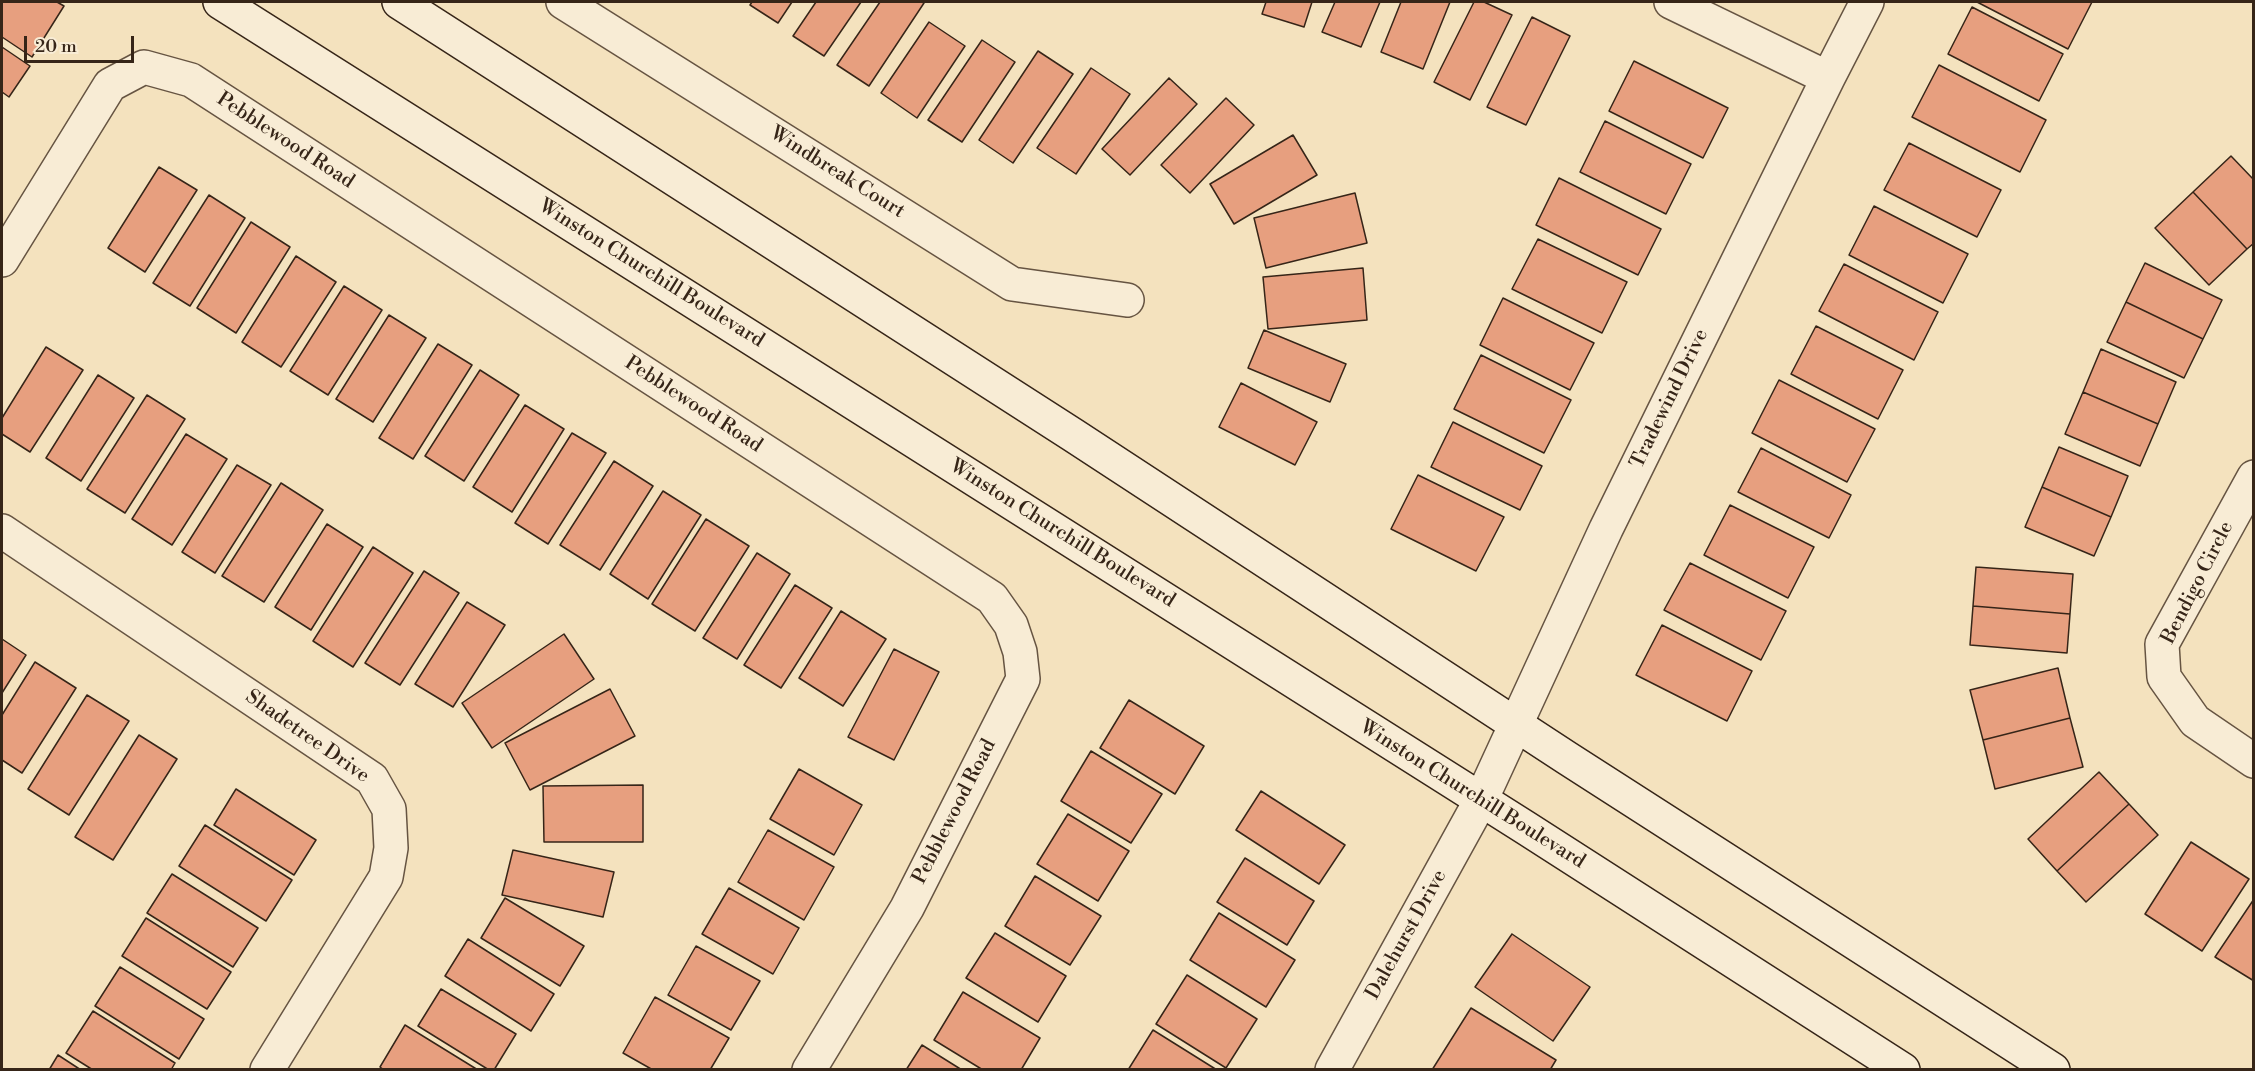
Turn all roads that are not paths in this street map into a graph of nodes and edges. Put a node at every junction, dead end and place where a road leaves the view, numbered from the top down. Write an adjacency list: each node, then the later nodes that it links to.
1 (220, 2): 13 (street, Winston Churchill Boulevard)
2 (399, 2): 11 (street)
3 (563, 2): 8 (street, Windbreak Court)
4 (1671, 2): 6 (street)
5 (1867, 2): 6 (street, Tradewind Drive)
6 (1827, 78): 11 (street, Tradewind Drive)
7 (2, 260): 15 (street, Pebblewood Road)
8 (1127, 300)
9 (2253, 477): 12 (street, Bendigo Circle)
10 (2, 531): 14 (street, Shadetree Drive)
11 (1515, 723): 13 (street, Tradewind Drive); 18 (street)
12 (2253, 761)
13 (1481, 800): 16 (street, Dalehurst Drive); 17 (street, Winston Churchill Boulevard)
14 (267, 1070)
15 (809, 1070)
16 (1332, 1070)
17 (1903, 1070)
18 (2053, 1070)

